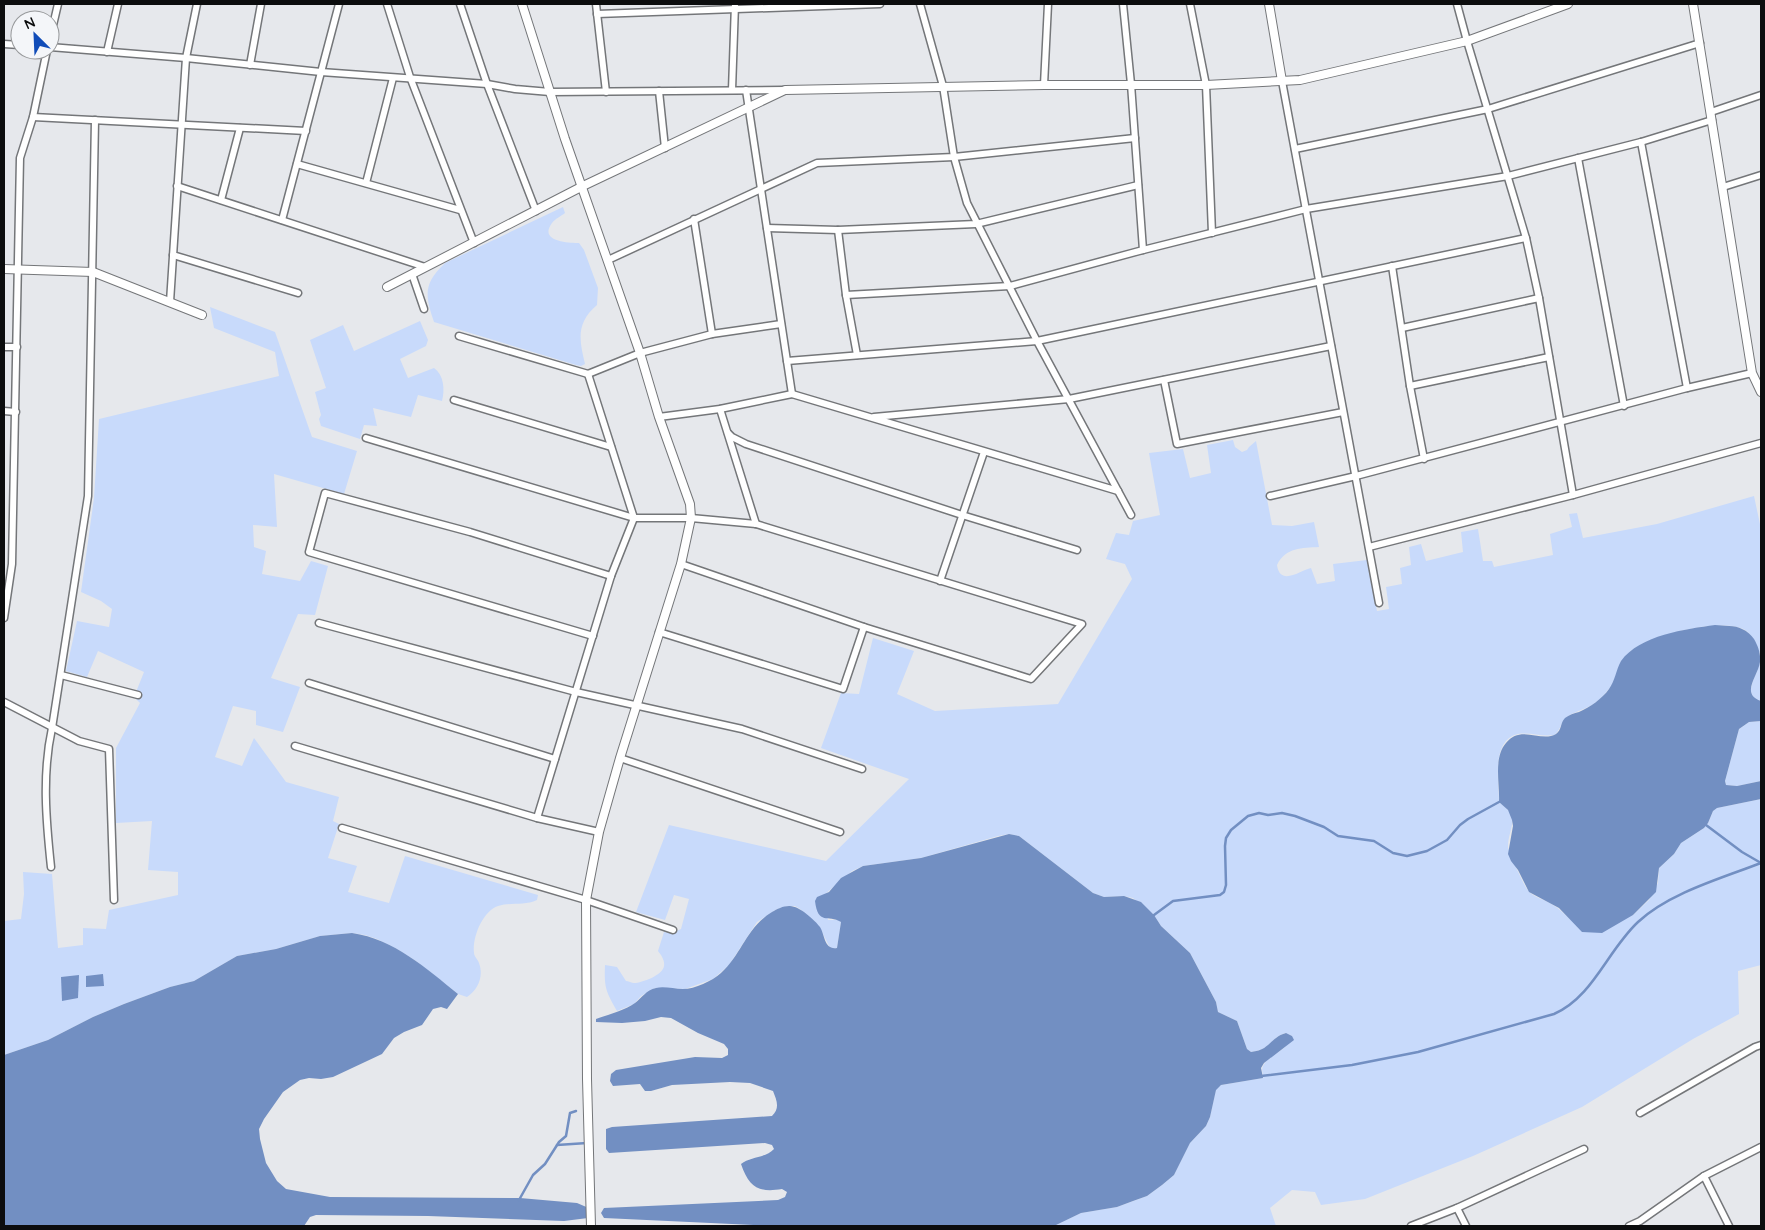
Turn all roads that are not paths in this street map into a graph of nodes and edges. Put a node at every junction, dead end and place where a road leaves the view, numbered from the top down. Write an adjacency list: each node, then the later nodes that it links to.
1 (118, 4): 24 (street)
2 (197, 4): 25 (street)
3 (261, 4): 27 (street)
4 (339, 4): 28 (street)
5 (387, 4): 29 (street)
6 (460, 4): 32 (street)
7 (522, 4): 41 (street)
8 (596, 4): 20 (street)
9 (880, 4): 18 (street)
10 (920, 4): 36 (street)
11 (1048, 4): 35 (street)
12 (1123, 4): 33 (street)
13 (1190, 4): 34 (street)
14 (1270, 4): 31 (street)
15 (1458, 4): 21 (street)
16 (1568, 4): 19 (street)
17 (1693, 4): 22 (street)
18 (735, 6): 20 (street); 37 (street)
19 (1547, 7): 21 (street)
20 (597, 14): 42 (street)
21 (1467, 41): 31 (street); 45 (street)
22 (1700, 43): 45 (street); 46 (street)
23 (60, 48): 24 (street)
24 (107, 52): 25 (street)
25 (186, 58): 27 (street); 49 (street)
26 (45, 60): 47 (street)
27 (250, 65): 28 (street)
28 (321, 72): 30 (street); 51 (street)
29 (410, 77): 30 (street); 32 (street); 69 (street)
30 (394, 78): 61 (street)
31 (1282, 80): 34 (street); 55 (street)
32 (487, 84): 41 (street); 70 (street)
33 (1131, 84): 34 (street); 35 (street); 52 (street)
34 (1206, 84): 76 (street)
35 (1044, 85): 36 (street)
36 (943, 86): 39 (street); 56 (street)
37 (732, 90): 38 (street); 40 (street)
38 (746, 90): 39 (street); 44 (street)
39 (785, 90): 44 (street)
40 (659, 91): 42 (street); 54 (street)
41 (550, 92): 42 (street); 64 (street)
42 (606, 92)
43 (1761, 95): 46 (street)
44 (749, 108): 54 (street); 66 (street)
45 (1488, 109): 55 (street); 60 (street)
46 (1711, 116): 53 (street); 65 (street)
47 (33, 117): 48 (street); 85 (street)
48 (95, 120): 49 (street); 86 (street)
49 (181, 124): 50 (street); 63 (street)
50 (240, 128): 51 (street); 67 (street)
51 (306, 131): 58 (street)
52 (1135, 138): 56 (street); 62 (street)
53 (1641, 142): 57 (street); 113 (street)
54 (665, 148): 64 (street)
55 (1295, 149): 68 (street)
56 (954, 157): 66 (street); 73 (street)
57 (1578, 158): 60 (street); 118 (street)
58 (297, 164): 61 (street); 72 (street)
59 (1761, 175): 65 (street)
60 (1508, 176): 68 (street); 77 (street)
61 (366, 183): 69 (street)
62 (1138, 185): 73 (street); 79 (street)
63 (178, 186): 67 (street); 80 (street)
64 (583, 186): 70 (street); 81 (street)
65 (1723, 188): 109 (street)
66 (761, 189): 71 (street); 74 (street)
67 (221, 200): 72 (street)
68 (1306, 209): 76 (street); 88 (street)
69 (460, 210): 78 (street)
70 (536, 211): 78 (street)
71 (694, 219): 81 (street); 99 (street)
72 (282, 220): 83 (street)
73 (976, 224): 75 (street); 89 (street)
74 (767, 228): 75 (street); 97 (street)
75 (838, 230): 92 (street)
76 (1212, 233): 79 (street)
77 (1526, 238): 82 (street); 93 (street)
78 (474, 243): 83 (street)
79 (1143, 250): 89 (street)
80 (173, 255): 91 (street); 94 (street)
81 (608, 260): 105 (street)
82 (1392, 266): 88 (street); 98 (street)
83 (425, 267): 87 (street)
84 (4, 269): 85 (street)
85 (18, 270): 86 (street); 104 (street)
86 (93, 272): 94 (street); 152 (street)
87 (412, 274): 90 (street); 95 (street)
88 (1319, 282): 101 (street); 103 (street)
89 (1010, 286): 92 (street); 101 (street)
90 (386, 287)
91 (298, 293)
92 (846, 295): 106 (street)
93 (1539, 298): 98 (street); 107 (street)
94 (170, 302): 96 (street)
95 (424, 309)
96 (202, 315)
97 (781, 324): 99 (street); 108 (street)
98 (1402, 328): 112 (street)
99 (712, 334): 105 (street)
100 (459, 336): 110 (street)
101 (1037, 341): 106 (street); 116 (street)
102 (4, 346): 104 (street)
103 (1331, 346): 111 (street); 122 (street)
104 (17, 347): 121 (street)
105 (640, 353): 110 (street); 123 (street)
106 (857, 355): 108 (street)
107 (1549, 357): 112 (street); 125 (street)
108 (787, 361): 115 (street)
109 (1752, 372): 113 (street); 114 (street)
110 (588, 374): 129 (street)
111 (1164, 380): 116 (street); 122 (street)
112 (1410, 386): 131 (street)
113 (1687, 388): 118 (street)
114 (1761, 392)
115 (792, 394): 119 (street); 124 (street)
116 (1069, 399): 124 (street); 133 (street)
117 (454, 400): 129 (street)
118 (1624, 406): 125 (street)
119 (720, 408): 123 (street); 126 (street)
120 (4, 410): 121 (street)
121 (16, 412): 147 (street)
122 (1344, 412): 132 (street)
123 (659, 417): 139 (street)
124 (870, 417): 130 (street)
125 (1561, 422): 131 (street); 134 (street)
126 (728, 434): 136 (street); 140 (street)
127 (366, 438): 138 (street)
128 (1761, 443): 134 (street)
129 (610, 447): 138 (street)
130 (984, 452): 133 (street); 136 (street)
131 (1424, 459): 132 (street)
132 (1356, 476): 135 (street); 141 (street)
133 (1118, 492): 137 (street)
134 (1573, 495): 141 (street)
135 (1270, 496)
136 (962, 515): 142 (street); 145 (street)
137 (1131, 515)
138 (634, 518): 139 (street); 144 (street)
139 (691, 518): 140 (street); 143 (street)
140 (756, 524): 145 (street)
141 (1369, 547): 146 (street)
142 (1077, 550)
143 (681, 564): 149 (street); 150 (street)
144 (612, 576): 151 (street); 151 (street)
145 (940, 581): 149 (street)
146 (1379, 603)
147 (4, 618)
148 (319, 623): 154 (street)
149 (864, 627): 150 (street)
150 (659, 632): 157 (street)
151 (593, 636): 154 (street)
152 (60, 675): 155 (street); 158 (street)
153 (309, 683): 161 (street)
154 (576, 692): 157 (street); 161 (street)
155 (138, 695)
156 (4, 702): 158 (street)
157 (637, 705): 160 (street); 162 (street)
158 (52, 728): 167 (street); 168 (street)
159 (295, 746): 163 (street)
160 (620, 758): 165 (street); 166 (street)
161 (555, 759): 163 (street)
162 (862, 768)
163 (537, 818): 165 (street)
164 (342, 828): 169 (street)
165 (599, 832): 169 (street)
166 (840, 832)
167 (51, 867)
168 (114, 900)
169 (586, 900): 170 (street); 178 (street)
170 (672, 930)
171 (1761, 1045): 172 (street)
172 (1640, 1113)
173 (1761, 1147): 175 (street)
174 (1584, 1149): 176 (street)
175 (1704, 1176): 177 (street); 182 (street)
176 (1457, 1208): 179 (street); 180 (street)
177 (1641, 1224): 181 (street)
178 (592, 1226)
179 (1411, 1226)
180 (1466, 1226)
181 (1629, 1226)
182 (1729, 1226)

